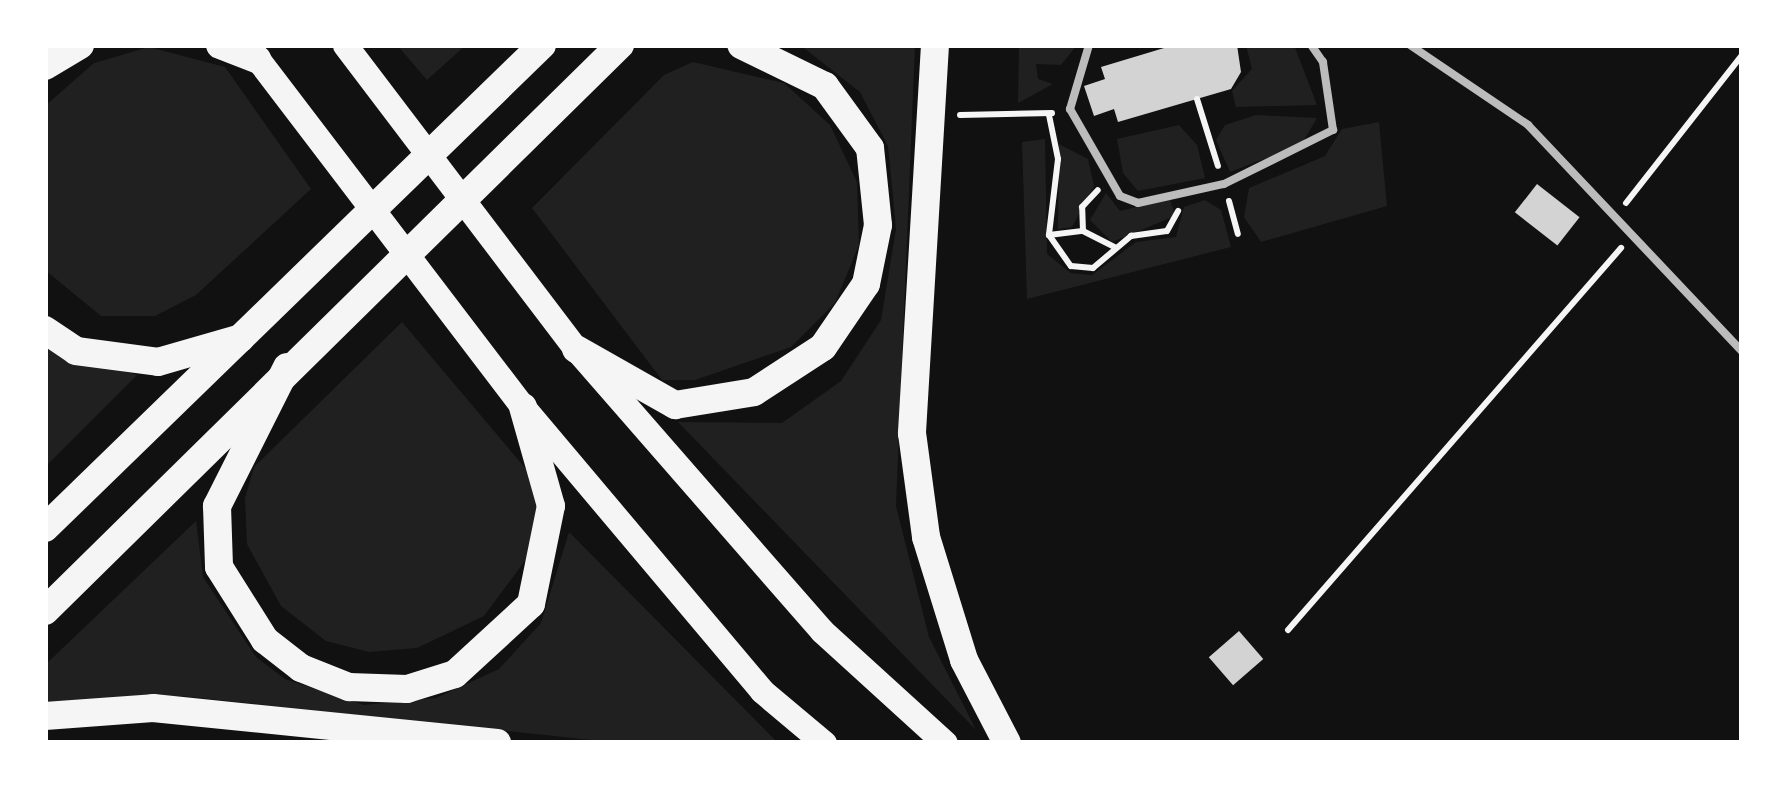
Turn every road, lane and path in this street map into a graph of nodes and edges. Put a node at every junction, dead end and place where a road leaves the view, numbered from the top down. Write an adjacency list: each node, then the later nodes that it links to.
1 (80, 45): 13 (highway)
2 (220, 45): 11 (highway)
3 (344, 45): 25 (main road)
4 (542, 45): 24 (highway)
5 (620, 45): 27 (highway)
6 (740, 45): 25 (highway)
7 (934, 45): 36 (highway)
8 (1088, 45): 14 (lane)
9 (1311, 45): 18 (lane)
10 (1410, 45): 19 (lane)
11 (252, 52): 28 (main road)
12 (1742, 54): 19 (path)
13 (45, 66)
14 (1070, 109): 15 (path); 17 (lane)
15 (1048, 114): 16 (path); 21 (path)
16 (954, 115)
17 (1112, 184): 18 (lane); 20 (path)
18 (1174, 194): 22 (path)
19 (1618, 212): 26 (lane); 31 (path)
20 (1083, 232): 21 (path); 22 (path)
21 (1049, 235): 22 (path)
22 (1114, 247)
23 (45, 330): 24 (highway)
24 (247, 336): 29 (highway)
25 (576, 350): 35 (main road)
26 (1742, 350)
27 (287, 366): 28 (highway); 30 (highway)
28 (523, 407): 34 (main road)
29 (45, 528)
30 (45, 610)
31 (1288, 630)
32 (45, 716): 33 (highway)
33 (497, 743)
34 (824, 743)
35 (945, 743)
36 (1007, 743)

